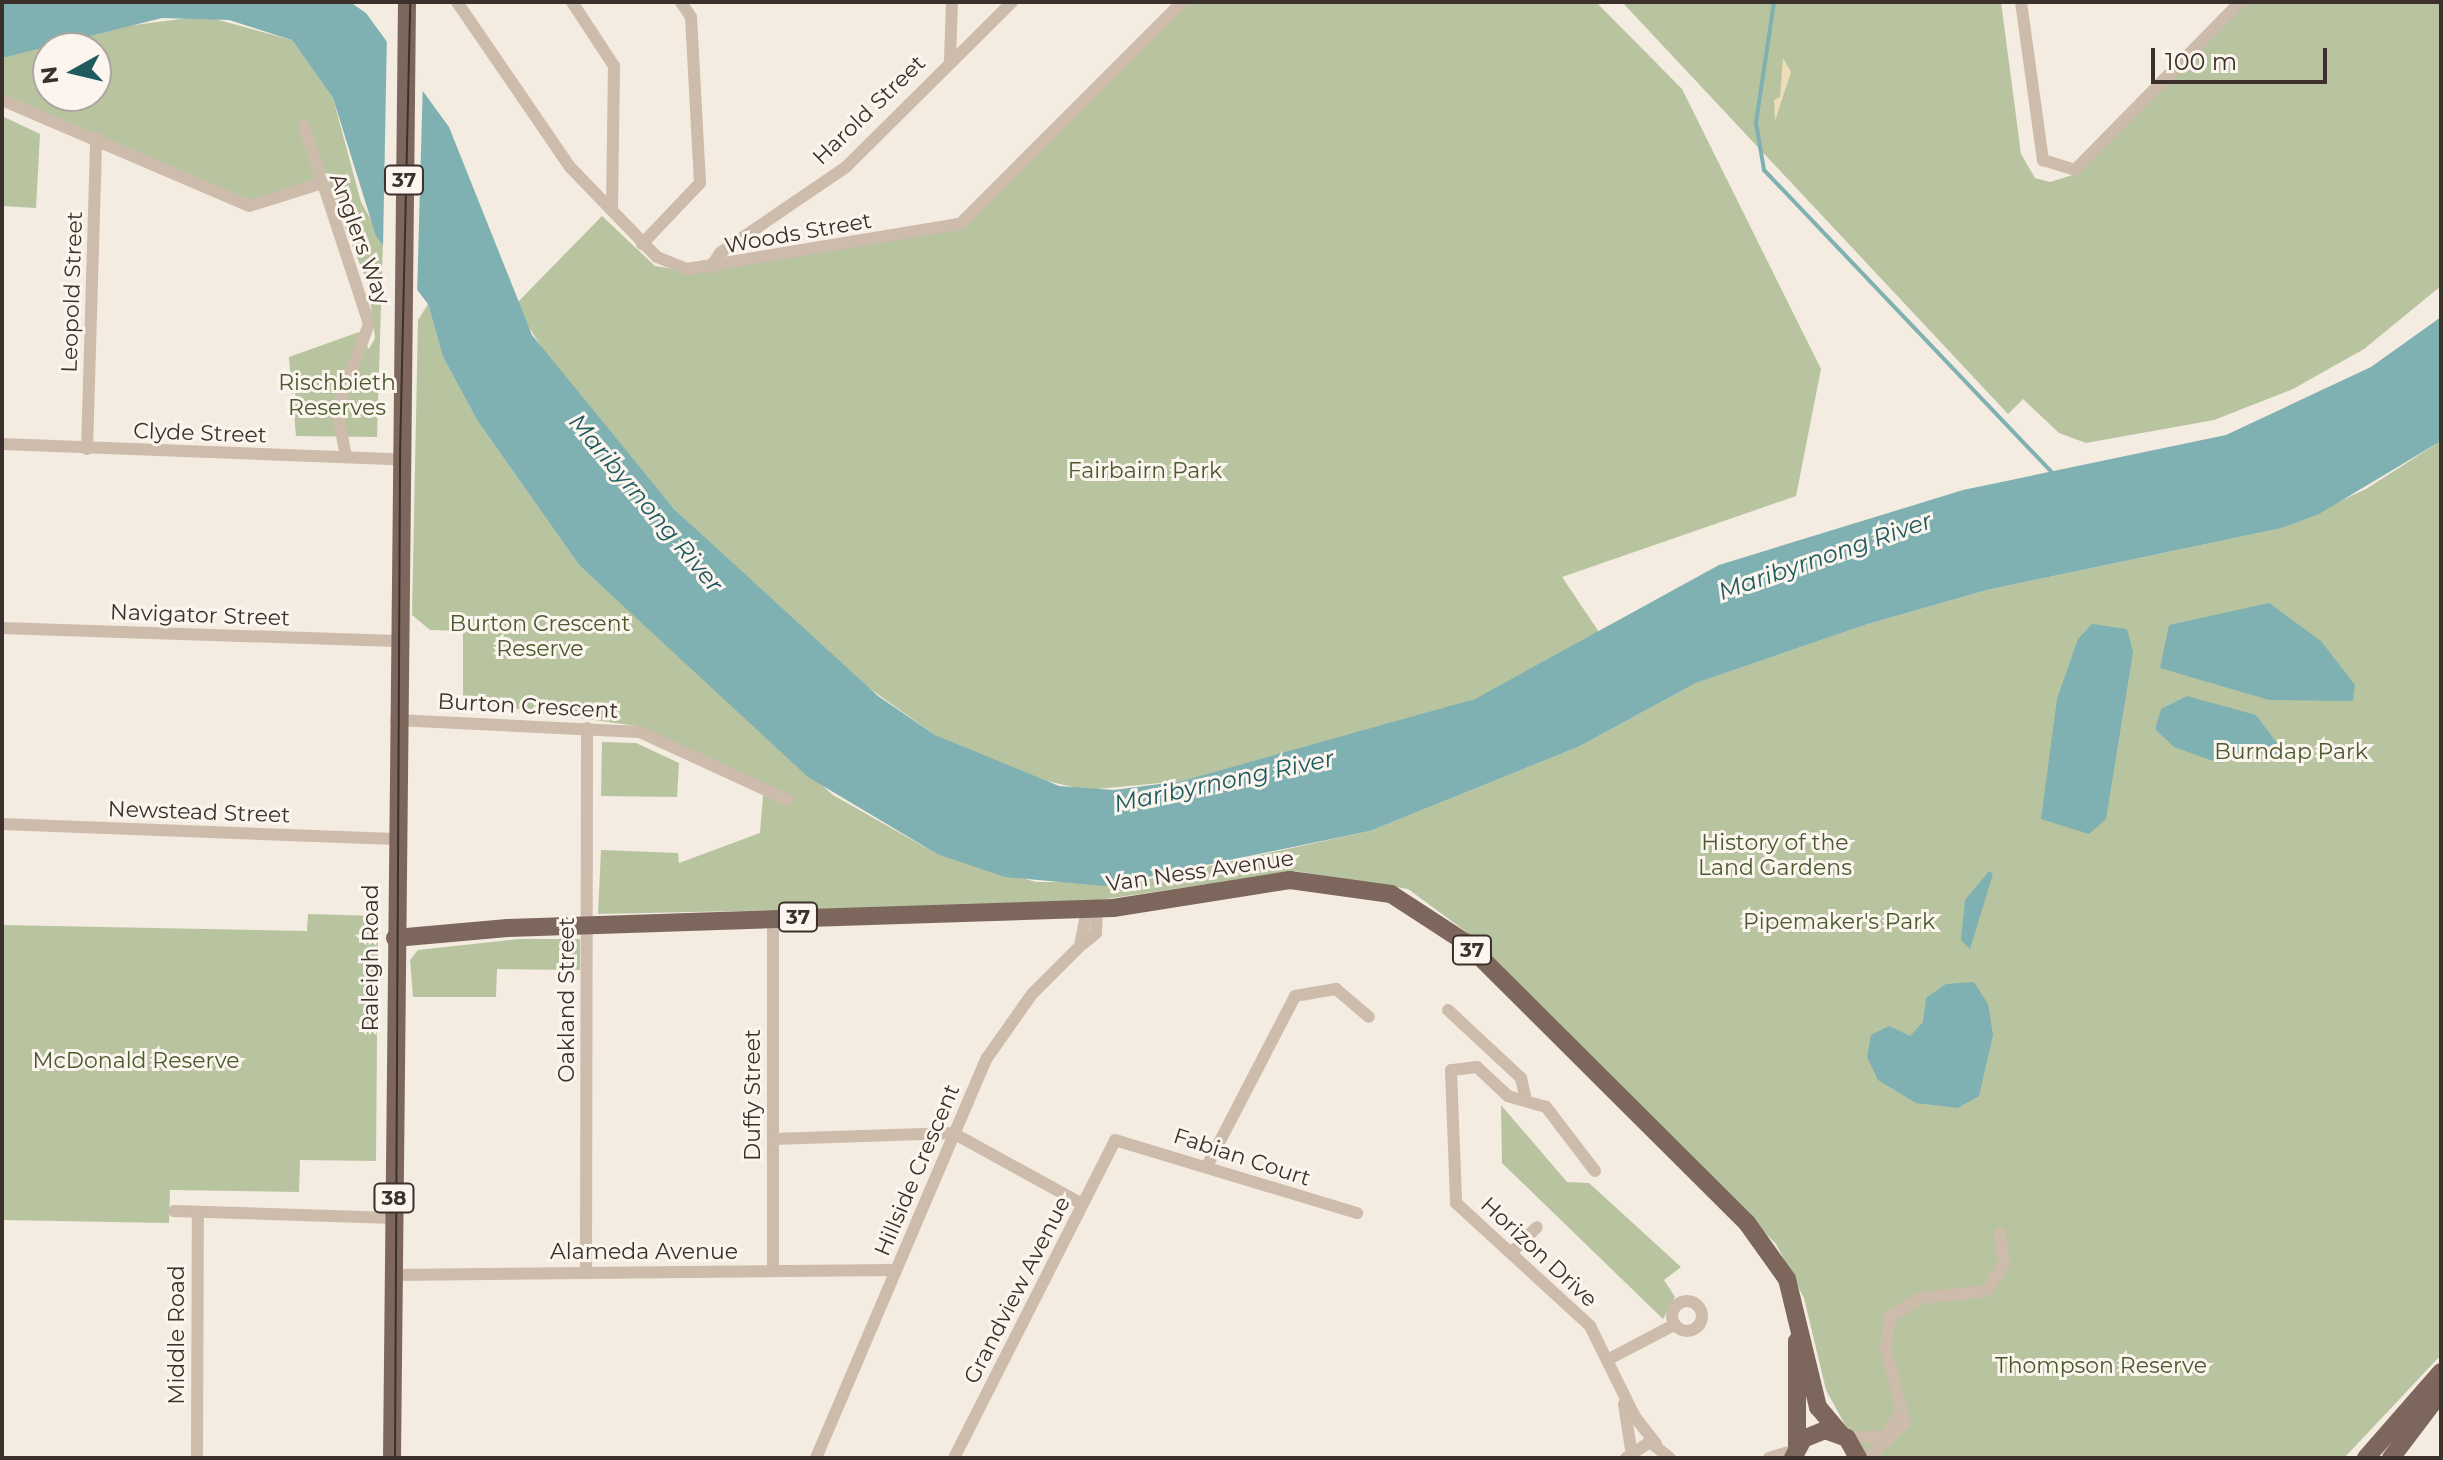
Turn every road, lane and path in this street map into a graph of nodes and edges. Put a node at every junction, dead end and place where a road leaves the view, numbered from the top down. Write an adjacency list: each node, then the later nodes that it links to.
1 (407, 2): 21 (main road, 37)
2 (457, 2): 15 (street, Woods Street)
3 (572, 2): 15 (street)
4 (681, 2): 16 (street)
5 (952, 2): 10 (street)
6 (1012, 2): 10 (street, Harold Street)
7 (1182, 2): 17 (street, Woods Street)
8 (2021, 2): 9 (street)
9 (2240, 2)
10 (950, 60): 17 (street, Harold Street)
11 (2, 100): 13 (street)
12 (304, 126): 14 (street, Anglers Way)
13 (96, 137): 14 (street); 19 (street, Leopold Street)
14 (319, 184): 20 (street, Anglers Way)
15 (612, 209): 16 (street, Woods Street)
16 (642, 244): 17 (street, Woods Street)
17 (710, 268)
18 (2, 444): 19 (street, Clyde Street)
19 (87, 449): 20 (street, Clyde Street)
20 (346, 457): 21 (street, Clyde Street)
21 (397, 459): 23 (main road, Raleigh Road / 37)
22 (2, 628): 23 (street, Navigator Street)
23 (396, 641): 24 (main road, Raleigh Road / 37)
24 (396, 720): 25 (street, Burton Crescent); 28 (main road, Raleigh Road / 37)
25 (587, 728): 26 (street, Burton Crescent); 31 (street, Oakland Street)
26 (788, 800)
27 (2, 824): 28 (street, Newstead Street)
28 (395, 839): 32 (main road, Raleigh Road / 37)
29 (1092, 909): 30 (main road, Van Ness Avenue / 37); 38 (street, Hillside Crescent); 48 (main road, Van Ness Avenue / 37)
30 (773, 918): 31 (main road, Van Ness Avenue / 37); 36 (street, Duffy Street)
31 (587, 925): 32 (main road, Van Ness Avenue / 37); 52 (street, Oakland Street)
32 (395, 932): 45 (main road, Raleigh Road / 38)
33 (1448, 1010): 35 (street, Horizon Drive)
34 (1369, 1017): 39 (street)
35 (1530, 1100): 40 (street, Horizon Drive); 49 (street, Horizon Drive)
36 (773, 1139): 38 (street); 51 (street, Duffy Street)
37 (1115, 1140): 39 (street, Fabian Court); 41 (street, Grandview Avenue)
38 (949, 1142): 41 (street); 50 (street, Hillside Crescent)
39 (1207, 1166): 44 (street, Fabian Court)
40 (1595, 1171)
41 (1082, 1204): 69 (street, Grandview Avenue)
42 (174, 1211): 43 (street)
43 (198, 1212): 45 (street); 65 (street, Middle Road)
44 (1357, 1213)
45 (394, 1218): 53 (main road, Raleigh Road / 38)
46 (1537, 1227): 49 (street)
47 (2000, 1233): 58 (street)
48 (1759, 1239): 60 (main road, Van Ness Avenue / 37); 62 (main road, Van Ness Avenue / 37)
49 (1512, 1252): 55 (street, Horizon Drive)
50 (896, 1270): 51 (street, Alameda Avenue); 59 (street, Hillside Crescent)
51 (773, 1271): 52 (street, Alameda Avenue)
52 (586, 1272): 53 (street, Alameda Avenue)
53 (393, 1275): 66 (main road, Raleigh Road / 38)
54 (1674, 1325): 55 (street)
55 (1609, 1359): 61 (street, Horizon Drive); 63 (street, Horizon Drive)
56 (2441, 1372): 64 (main road)
57 (2441, 1392): 64 (main road)
58 (1900, 1396): 60 (street); 74 (street)
59 (828, 1434): 67 (street, Hillside Crescent); 68 (street, Hillside Crescent)
60 (1844, 1436): 62 (main road); 73 (main road, 37)
61 (1663, 1450): 63 (street); 71 (street)
62 (1795, 1451): 72 (street)
63 (1629, 1453): 70 (street)
64 (2383, 1454)
65 (197, 1458)
66 (392, 1458)
67 (816, 1458)
68 (825, 1458)
69 (954, 1458)
70 (1614, 1458)
71 (1680, 1458)
72 (1769, 1458)
73 (1858, 1458)
74 (1867, 1458)

